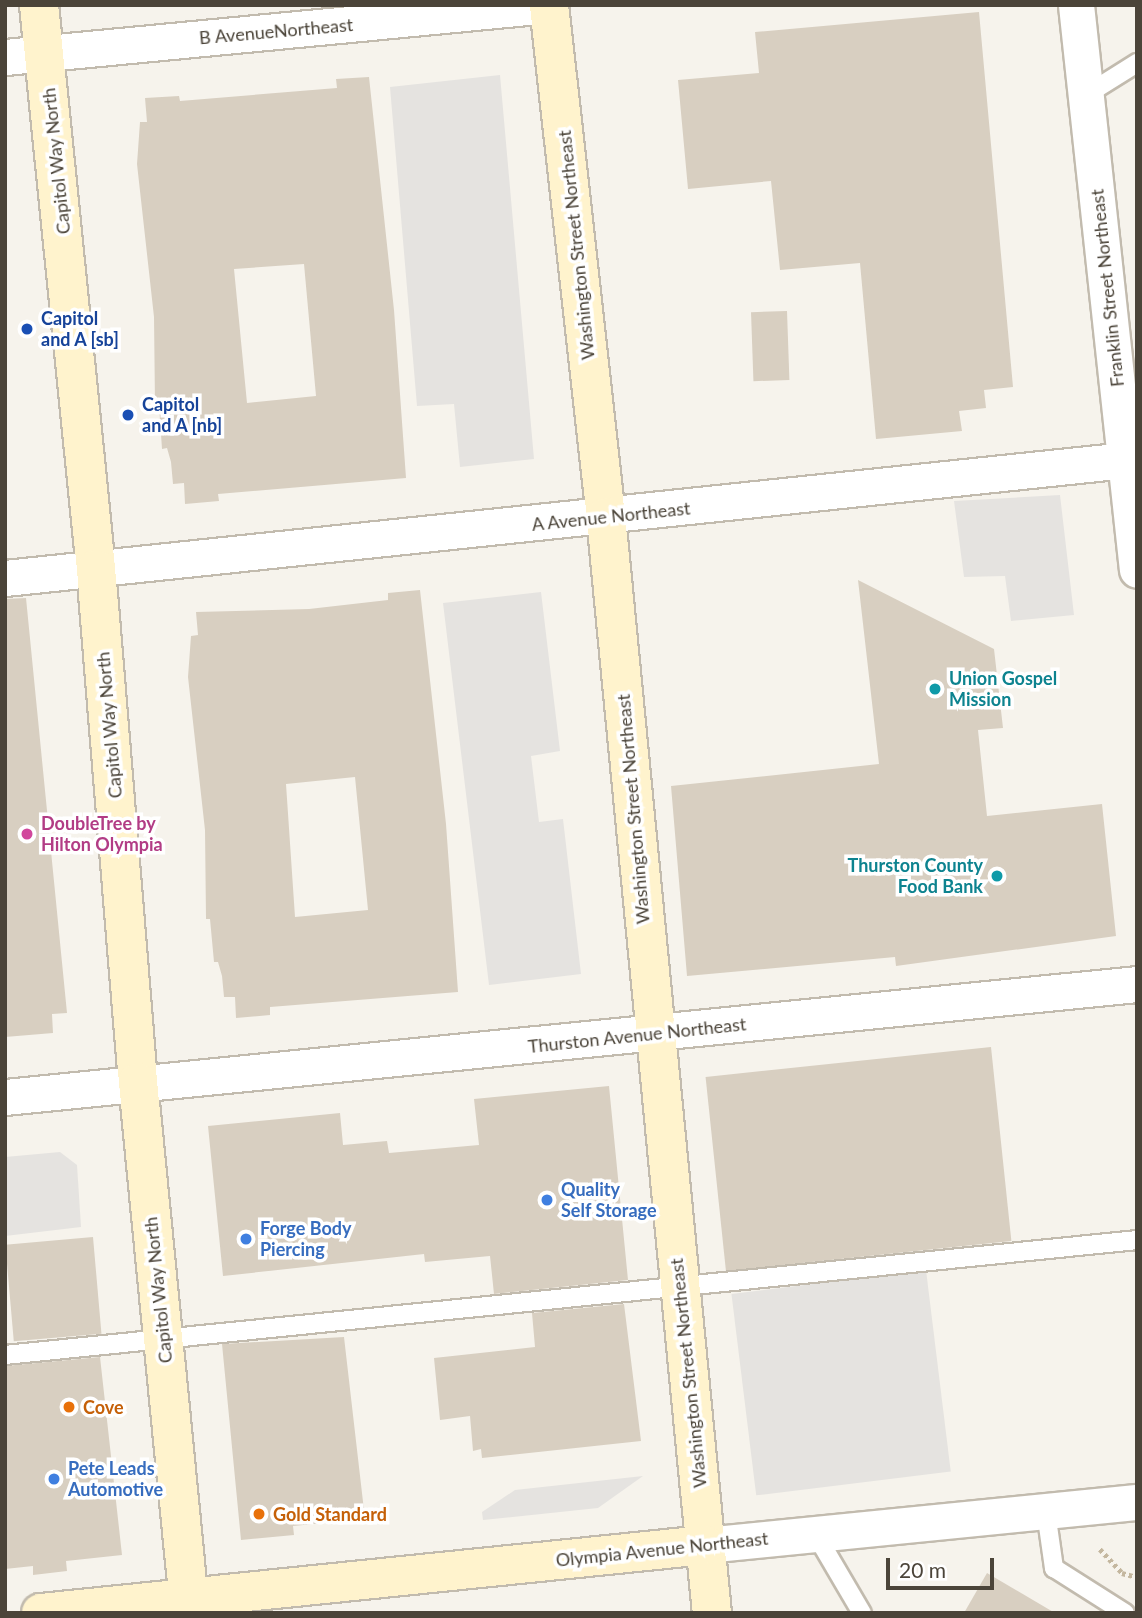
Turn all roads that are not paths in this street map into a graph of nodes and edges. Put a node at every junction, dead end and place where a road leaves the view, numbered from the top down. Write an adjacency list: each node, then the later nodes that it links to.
1 (39, 5): 4 (street, Capitol Way North)
2 (549, 5): 4 (street, B AvenueNortheast); 9 (street, Washington Street Northeast)
3 (1076, 5): 7 (street, Franklin Street Northeast)
4 (45, 53): 5 (street, B AvenueNortheast); 10 (street, Capitol Way North)
5 (5, 57)
6 (1137, 62): 7 (lane)
7 (1086, 95): 8 (street, Franklin Street Northeast)
8 (1125, 460): 9 (street, A Avenue Northeast); 11 (street, Franklin Street Northeast)
9 (606, 517): 10 (street, A Avenue Northeast); 14 (street, Washington Street Northeast)
10 (96, 569): 12 (street, A Avenue Northeast); 15 (street, Capitol Way North)
11 (1137, 570)
12 (5, 578)
13 (1137, 984): 14 (street, Thurston Avenue Northeast)
14 (653, 1033): 15 (street, Thurston Avenue Northeast); 18 (street, Washington Street Northeast)
15 (138, 1082): 16 (street, Thurston Avenue Northeast); 19 (street, Capitol Way North)
16 (5, 1097)
17 (1137, 1240): 18 (lane)
18 (679, 1285): 19 (lane); 24 (street, Washington Street Northeast)
19 (163, 1338): 20 (lane); 25 (street, Capitol Way North)
20 (5, 1356)
21 (1137, 1502): 22 (street, Olympia Avenue Northeast)
22 (1046, 1513): 23 (street, Olympia Avenue Northeast); 29 (lane)
23 (815, 1533): 24 (street, Olympia Avenue Northeast); 28 (lane)
24 (705, 1545): 25 (street, Olympia Avenue Northeast); 27 (street, Washington Street Northeast)
25 (189, 1605): 26 (street, Olympia Avenue Northeast)
26 (41, 1613)
27 (712, 1613)
28 (862, 1613)
29 (1125, 1613)

